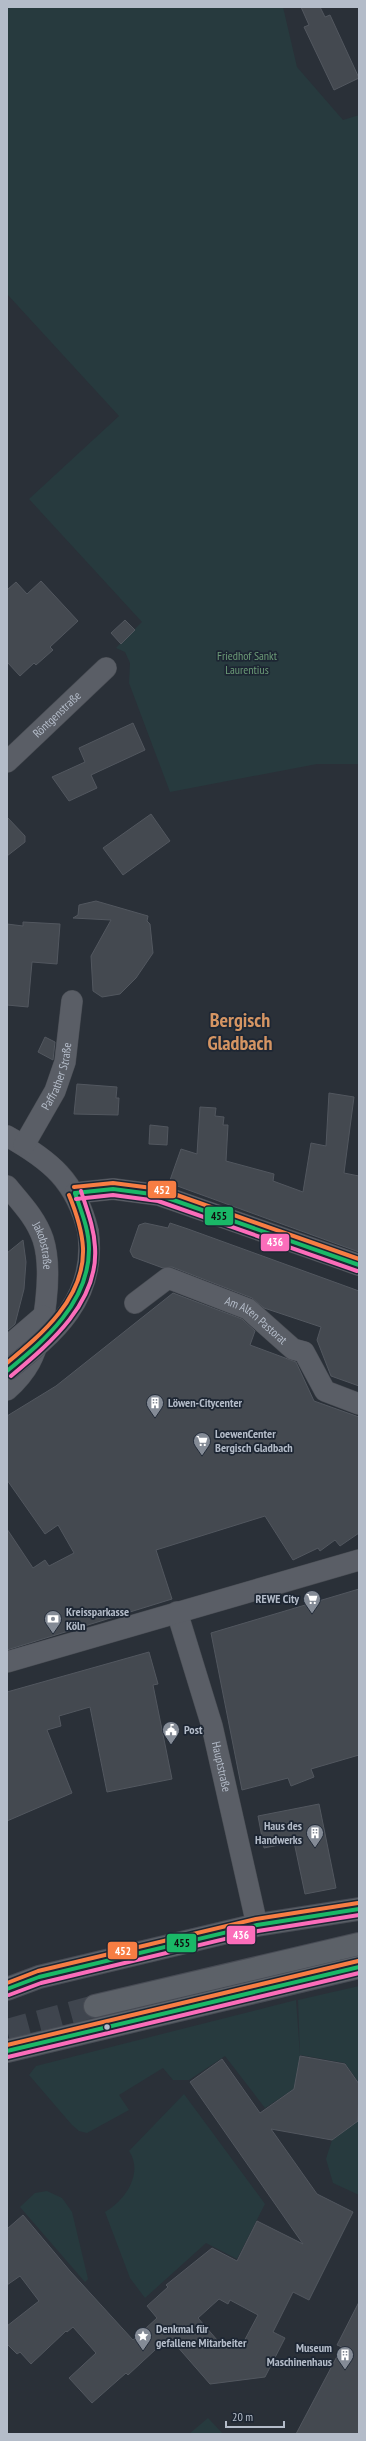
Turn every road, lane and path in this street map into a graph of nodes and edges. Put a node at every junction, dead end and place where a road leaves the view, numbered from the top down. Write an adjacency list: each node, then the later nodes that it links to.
1 (106, 668): 2 (street, Röntgenstraße)
2 (7, 762)
3 (72, 1001): 4 (street, Paffrather Straße)
4 (16, 1140): 6 (street, Paffrather Straße)
5 (7, 1186): 9 (street, Jakobstraße)
6 (75, 1193): 7 (street); 11 (street, Paffrather Straße, bridge)
7 (359, 1265)
8 (135, 1303): 13 (street, Am Alten Pastorat)
9 (43, 1316): 10 (street); 12 (street, Jakobstraße)
10 (7, 1347)
11 (7, 1371)
12 (7, 1390)
13 (359, 1404)
14 (359, 1560): 15 (street)
15 (177, 1612): 16 (street); 18 (street, Hauptstraße)
16 (7, 1662)
17 (359, 1909): 18 (main road)
18 (257, 1925): 21 (main road)
19 (359, 1944): 22 (main road)
20 (359, 1967): 23 (main road)
21 (7, 1989)
22 (95, 2006)
23 (7, 2051)

